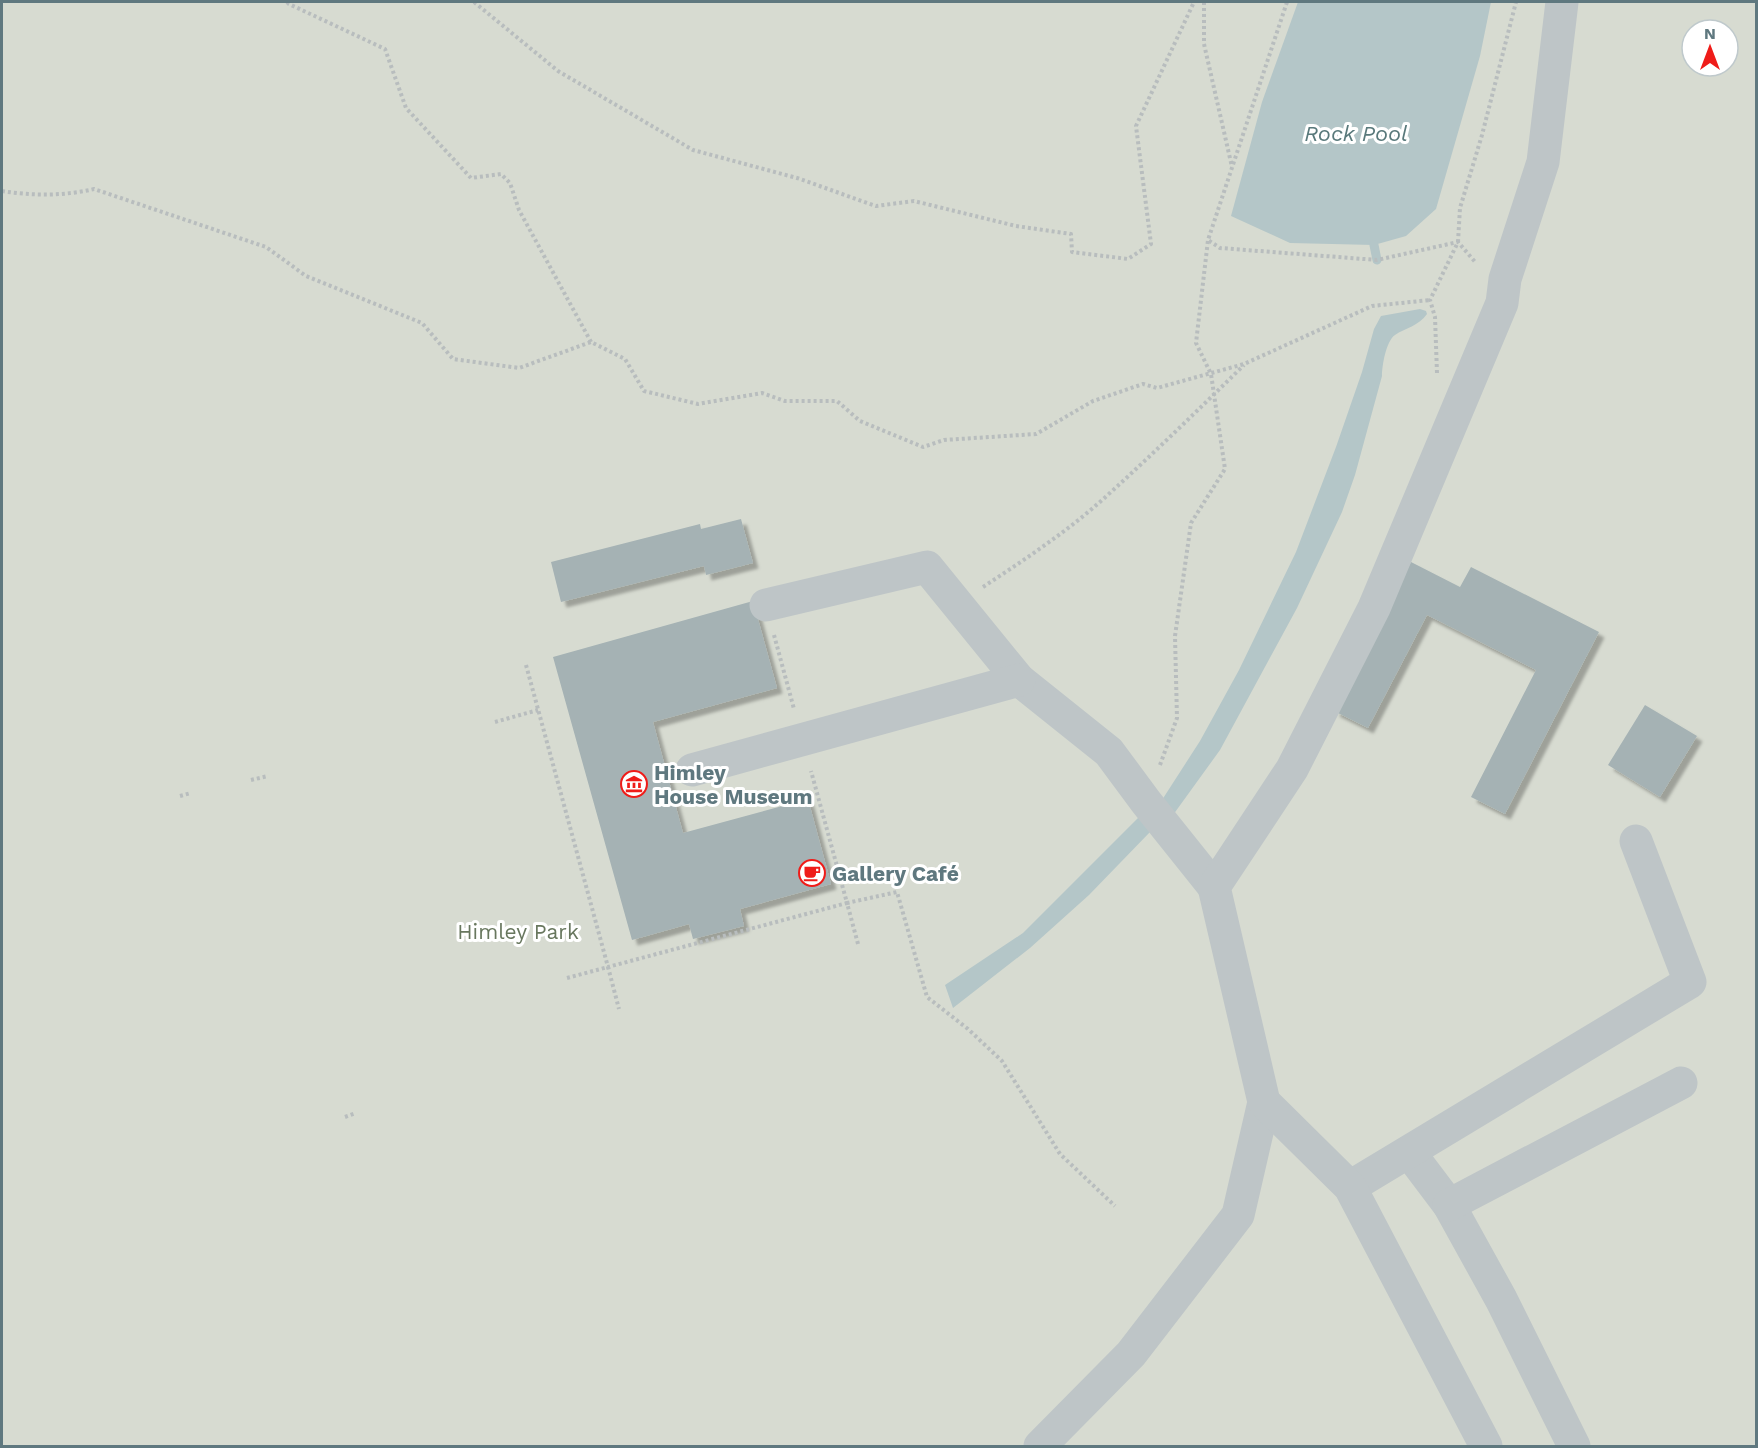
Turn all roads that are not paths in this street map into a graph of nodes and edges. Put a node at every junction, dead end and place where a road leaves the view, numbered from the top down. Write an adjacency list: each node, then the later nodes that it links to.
1 (1562, 2): 6 (lane)
2 (766, 605): 3 (lane)
3 (1019, 680): 4 (lane); 6 (lane)
4 (692, 770)
5 (1636, 841): 9 (lane)
6 (1214, 887): 8 (lane)
7 (1681, 1083): 11 (lane)
8 (1264, 1102): 10 (lane); 12 (lane)
9 (1409, 1152): 10 (lane); 11 (lane)
10 (1350, 1187): 13 (lane)
11 (1449, 1205): 14 (lane)
12 (1040, 1446)
13 (1486, 1446)
14 (1574, 1446)

